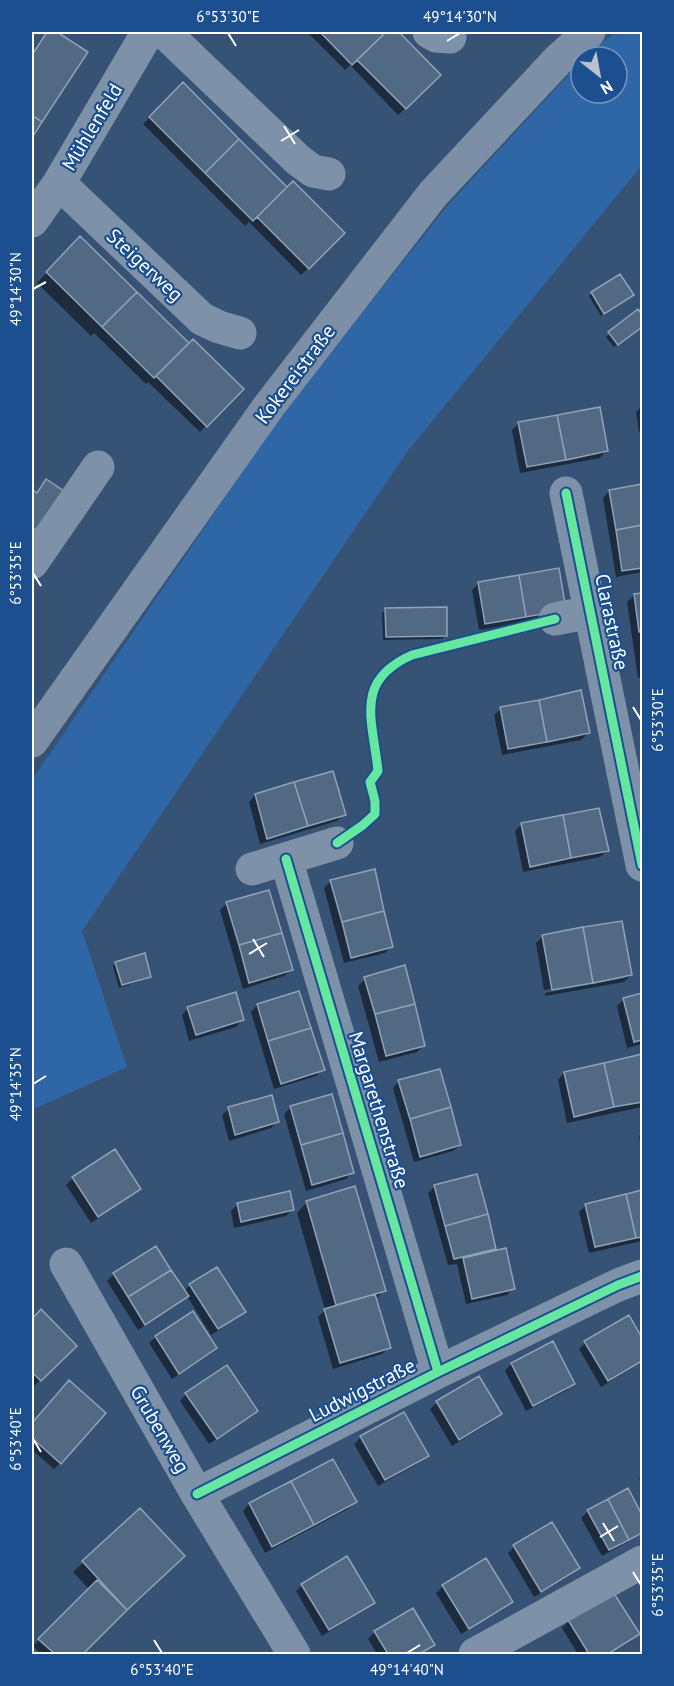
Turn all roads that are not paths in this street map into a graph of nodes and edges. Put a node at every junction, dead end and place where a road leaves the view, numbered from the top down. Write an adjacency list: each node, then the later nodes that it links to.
1 (148, 32): 5 (street, Mühlenfeld)
2 (164, 32): 4 (street)
3 (589, 32): 13 (main road, Kokereistraße)
4 (329, 174)
5 (59, 183): 6 (street, Mühlenfeld); 7 (street, Steigerweg)
6 (32, 221)
7 (240, 333)
8 (98, 467): 10 (street)
9 (566, 493): 11 (street, Clarastraße)
10 (32, 563)
11 (591, 612): 12 (street, Clarastraße); 16 (street, Clarastraße)
12 (555, 619)
13 (32, 741)
14 (337, 843): 15 (street)
15 (286, 859): 17 (street); 20 (street, Margarethenstraße)
16 (642, 865)
17 (252, 869)
18 (66, 1264): 21 (street, Grubenweg)
19 (642, 1276): 20 (street, Ludwigstraße)
20 (438, 1372): 21 (street, Ludwigstraße)
21 (197, 1494): 23 (street, Grubenweg)
22 (642, 1562): 24 (street)
23 (294, 1654)
24 (475, 1654)

